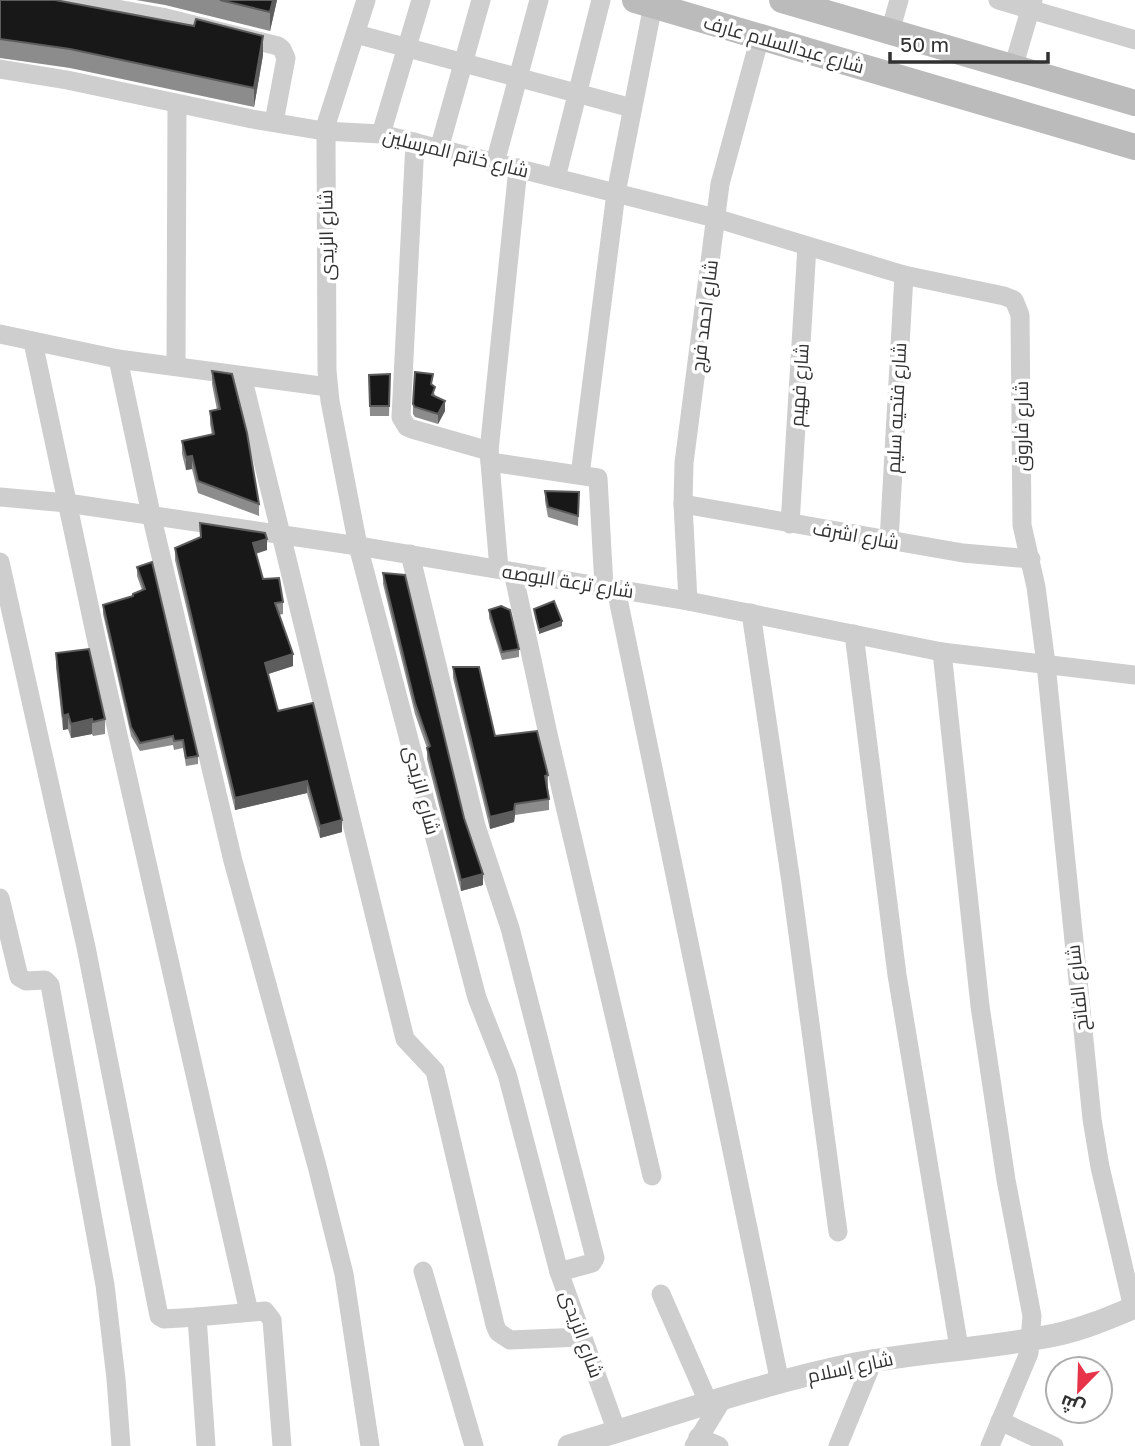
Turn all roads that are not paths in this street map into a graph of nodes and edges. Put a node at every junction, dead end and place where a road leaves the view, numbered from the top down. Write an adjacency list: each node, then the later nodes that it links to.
1 (65, 0): 10 (street)
2 (366, 0): 14 (street)
3 (421, 0): 17 (street)
4 (481, 0): 18 (street)
5 (539, 0): 21 (street)
6 (601, 0): 22 (street)
7 (782, 0): 13 (main road)
8 (899, 0): 13 (street)
9 (998, 0): 12 (street)
10 (85, 2): 26 (street)
11 (644, 3): 15 (main road, شارع عبدالسلام عارف); 25 (street)
12 (1032, 5): 16 (street); 19 (street)
13 (890, 32): 19 (main road)
14 (355, 34): 17 (street); 27 (street)
15 (760, 37): 30 (main road, شارع عبدالسلام عارف); 36 (street, شارع احمد فرج)
16 (1135, 40)
17 (407, 47): 18 (street); 28 (street)
18 (463, 63): 21 (street); 31 (street)
19 (1013, 68): 23 (main road)
20 (0, 69): 24 (street, شارع خاتم المرسلين)
21 (518, 78): 22 (street); 32 (street)
22 (578, 93): 25 (street); 34 (street)
23 (1135, 103)
24 (177, 105): 26 (street, شارع خاتم المرسلين); 42 (street)
25 (632, 108): 35 (street)
26 (274, 122): 27 (street, شارع خاتم المرسلين)
27 (324, 131): 28 (street, شارع خاتم المرسلين); 44 (street, شارع الزيدى)
28 (382, 134): 29 (street, شارع خاتم المرسلين)
29 (415, 142): 31 (street, شارع خاتم المرسلين); 45 (street)
30 (1135, 147)
31 (439, 149): 32 (street, شارع خاتم المرسلين)
32 (495, 163): 33 (street, شارع خاتم المرسلين)
33 (518, 168): 34 (street, شارع خاتم المرسلين); 45 (street)
34 (556, 178): 35 (street, شارع خاتم المرسلين)
35 (616, 193): 36 (street, شارع خاتم المرسلين); 46 (street)
36 (715, 218): 37 (street, شارع خاتم المرسلين); 49 (street, شارع احمد فرج)
37 (807, 246): 38 (street, شارع خاتم المرسلين); 51 (street, شارع فهيم)
38 (904, 275): 53 (street, شارع فتحيه سليم); 56 (street, شارع فاروق)
39 (0, 334): 40 (street)
40 (33, 342): 41 (street); 48 (street)
41 (118, 359): 42 (street); 50 (street)
42 (176, 366): 43 (street)
43 (242, 376): 44 (street); 52 (street)
44 (328, 387): 54 (street, شارع الزيدى)
45 (490, 456): 46 (street); 58 (street)
46 (580, 475): 59 (street)
47 (0, 497): 48 (street, شارع ترعة البوصه)
48 (66, 503): 50 (street, شارع ترعة البوصه); 73 (street)
49 (683, 505): 51 (street, شارع اشرف); 60 (street, شارع احمد فرج)
50 (151, 514): 52 (street, شارع ترعة البوصه); 87 (street)
51 (790, 524): 53 (street, شارع اشرف)
52 (279, 533): 54 (street, شارع ترعة البوصه); 75 (street)
53 (889, 541): 56 (street, شارع اشرف)
54 (358, 546): 55 (street, شارع ترعة البوصه); 70 (street, شارع الزيدى)
55 (410, 554): 58 (street, شارع ترعة البوصه); 70 (street)
56 (1031, 559): 64 (street, شارع فاروق)
57 (0, 562): 74 (street)
58 (506, 570): 59 (street, شارع ترعة البوصه); 67 (street)
59 (610, 588): 60 (street, شارع ترعة البوصه); 79 (street)
60 (688, 601): 61 (street, شارع ترعة البوصه)
61 (751, 613): 62 (street, شارع ترعة البوصه); 68 (street)
62 (854, 634): 63 (street, شارع ترعة البوصه); 77 (street)
63 (942, 652): 64 (street, شارع ترعة البوصه); 76 (street)
64 (1046, 664): 65 (street, شارع ترعة البوصه); 72 (street, شارع الفاتح)
65 (1135, 678)
66 (0, 898): 84 (street)
67 (652, 1176)
68 (838, 1232)
69 (423, 1270): 88 (street)
70 (559, 1272): 75 (street, شارع الزيدى)
71 (661, 1294): 80 (street)
72 (1134, 1308): 76 (street, شارع إسلام)
73 (248, 1312): 74 (street); 86 (street)
74 (197, 1317): 85 (street)
75 (582, 1337): 82 (street, شارع الزيدى)
76 (1032, 1339): 77 (street, شارع إسلام); 81 (street)
77 (959, 1349): 78 (street, شارع إسلام)
78 (873, 1361): 79 (street, شارع إسلام); 91 (street)
79 (780, 1383): 80 (street, شارع إسلام)
80 (716, 1402): 82 (street, شارع إسلام); 83 (street)
81 (1000, 1422): 92 (street); 93 (street)
82 (617, 1432): 89 (street, شارع إسلام)
83 (696, 1441): 90 (street)
84 (121, 1446)
85 (206, 1446)
86 (282, 1446)
87 (370, 1446)
88 (474, 1446)
89 (569, 1446)
90 (719, 1446)
91 (838, 1446)
92 (990, 1446)
93 (1054, 1446)

